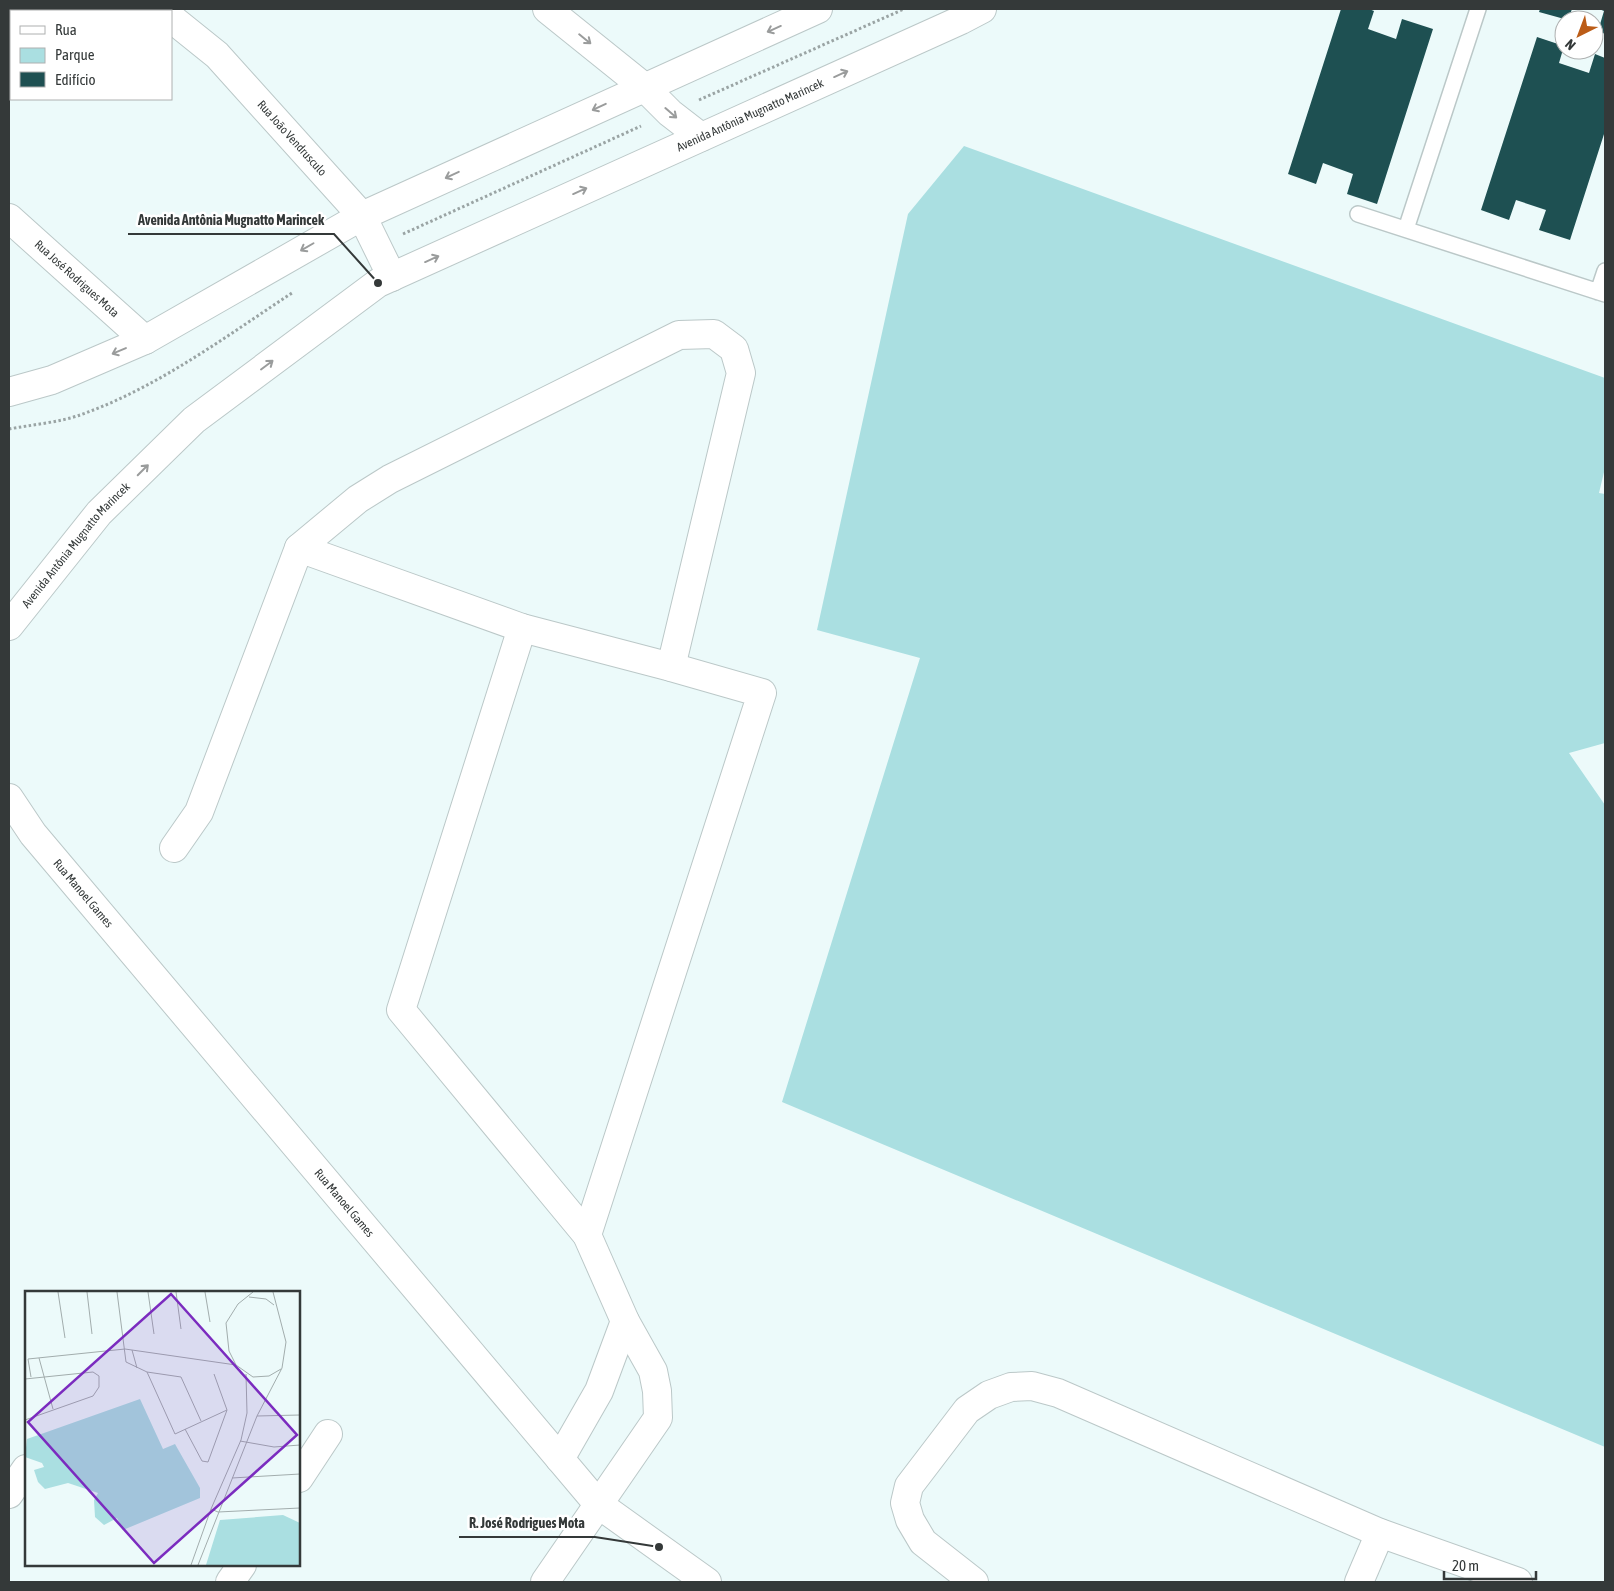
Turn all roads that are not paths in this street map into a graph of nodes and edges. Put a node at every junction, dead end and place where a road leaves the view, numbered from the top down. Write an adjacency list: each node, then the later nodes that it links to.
1 (547, 9): 6 (street, one-way to 6)
2 (818, 9): 6 (street, one-way to 6)
3 (1478, 9): 11 (lane)
4 (966, 13): 7 (street, Avenida Antônia Mugnatto Marincek, one-way to 4)
5 (172, 19): 9 (street, Rua João Vendrusculo)
6 (644, 87): 7 (street, one-way to 7); 9 (street, one-way to 9)
7 (701, 137): 13 (street, Avenida Antônia Mugnatto Marincek, one-way to 7)
8 (1358, 214): 11 (lane)
9 (362, 216): 13 (street, Rua João Vendrusculo); 15 (street, one-way to 15)
10 (9, 218): 15 (street, Rua José Rodrigues Mota)
11 (1406, 229): 14 (lane)
12 (1605, 271): 14 (lane)
13 (392, 277): 18 (street, Avenida Antônia Mugnatto Marincek, one-way to 13)
14 (1602, 293)
15 (145, 340): 16 (street, one-way to 16)
16 (9, 392)
17 (298, 548): 19 (street); 20 (street); 22 (street)
18 (9, 626)
19 (522, 628): 20 (street); 23 (street)
20 (671, 667): 23 (street)
21 (9, 798): 26 (street, Rua Manoel Games)
22 (174, 848)
23 (587, 1234): 24 (street)
24 (624, 1321): 26 (street); 30 (street)
25 (328, 1434): 28 (street)
26 (560, 1459): 30 (street, Rua Manoel Games)
27 (25, 1470): 29 (street)
28 (300, 1476)
29 (9, 1494)
30 (598, 1504): 34 (street); 35 (street, Rua Manoel Games)
31 (1380, 1533): 36 (street); 37 (street); 38 (street)
32 (241, 1566): 33 (street)
33 (230, 1582)
34 (545, 1582)
35 (706, 1582)
36 (974, 1582)
37 (1359, 1582)
38 (1518, 1582)

